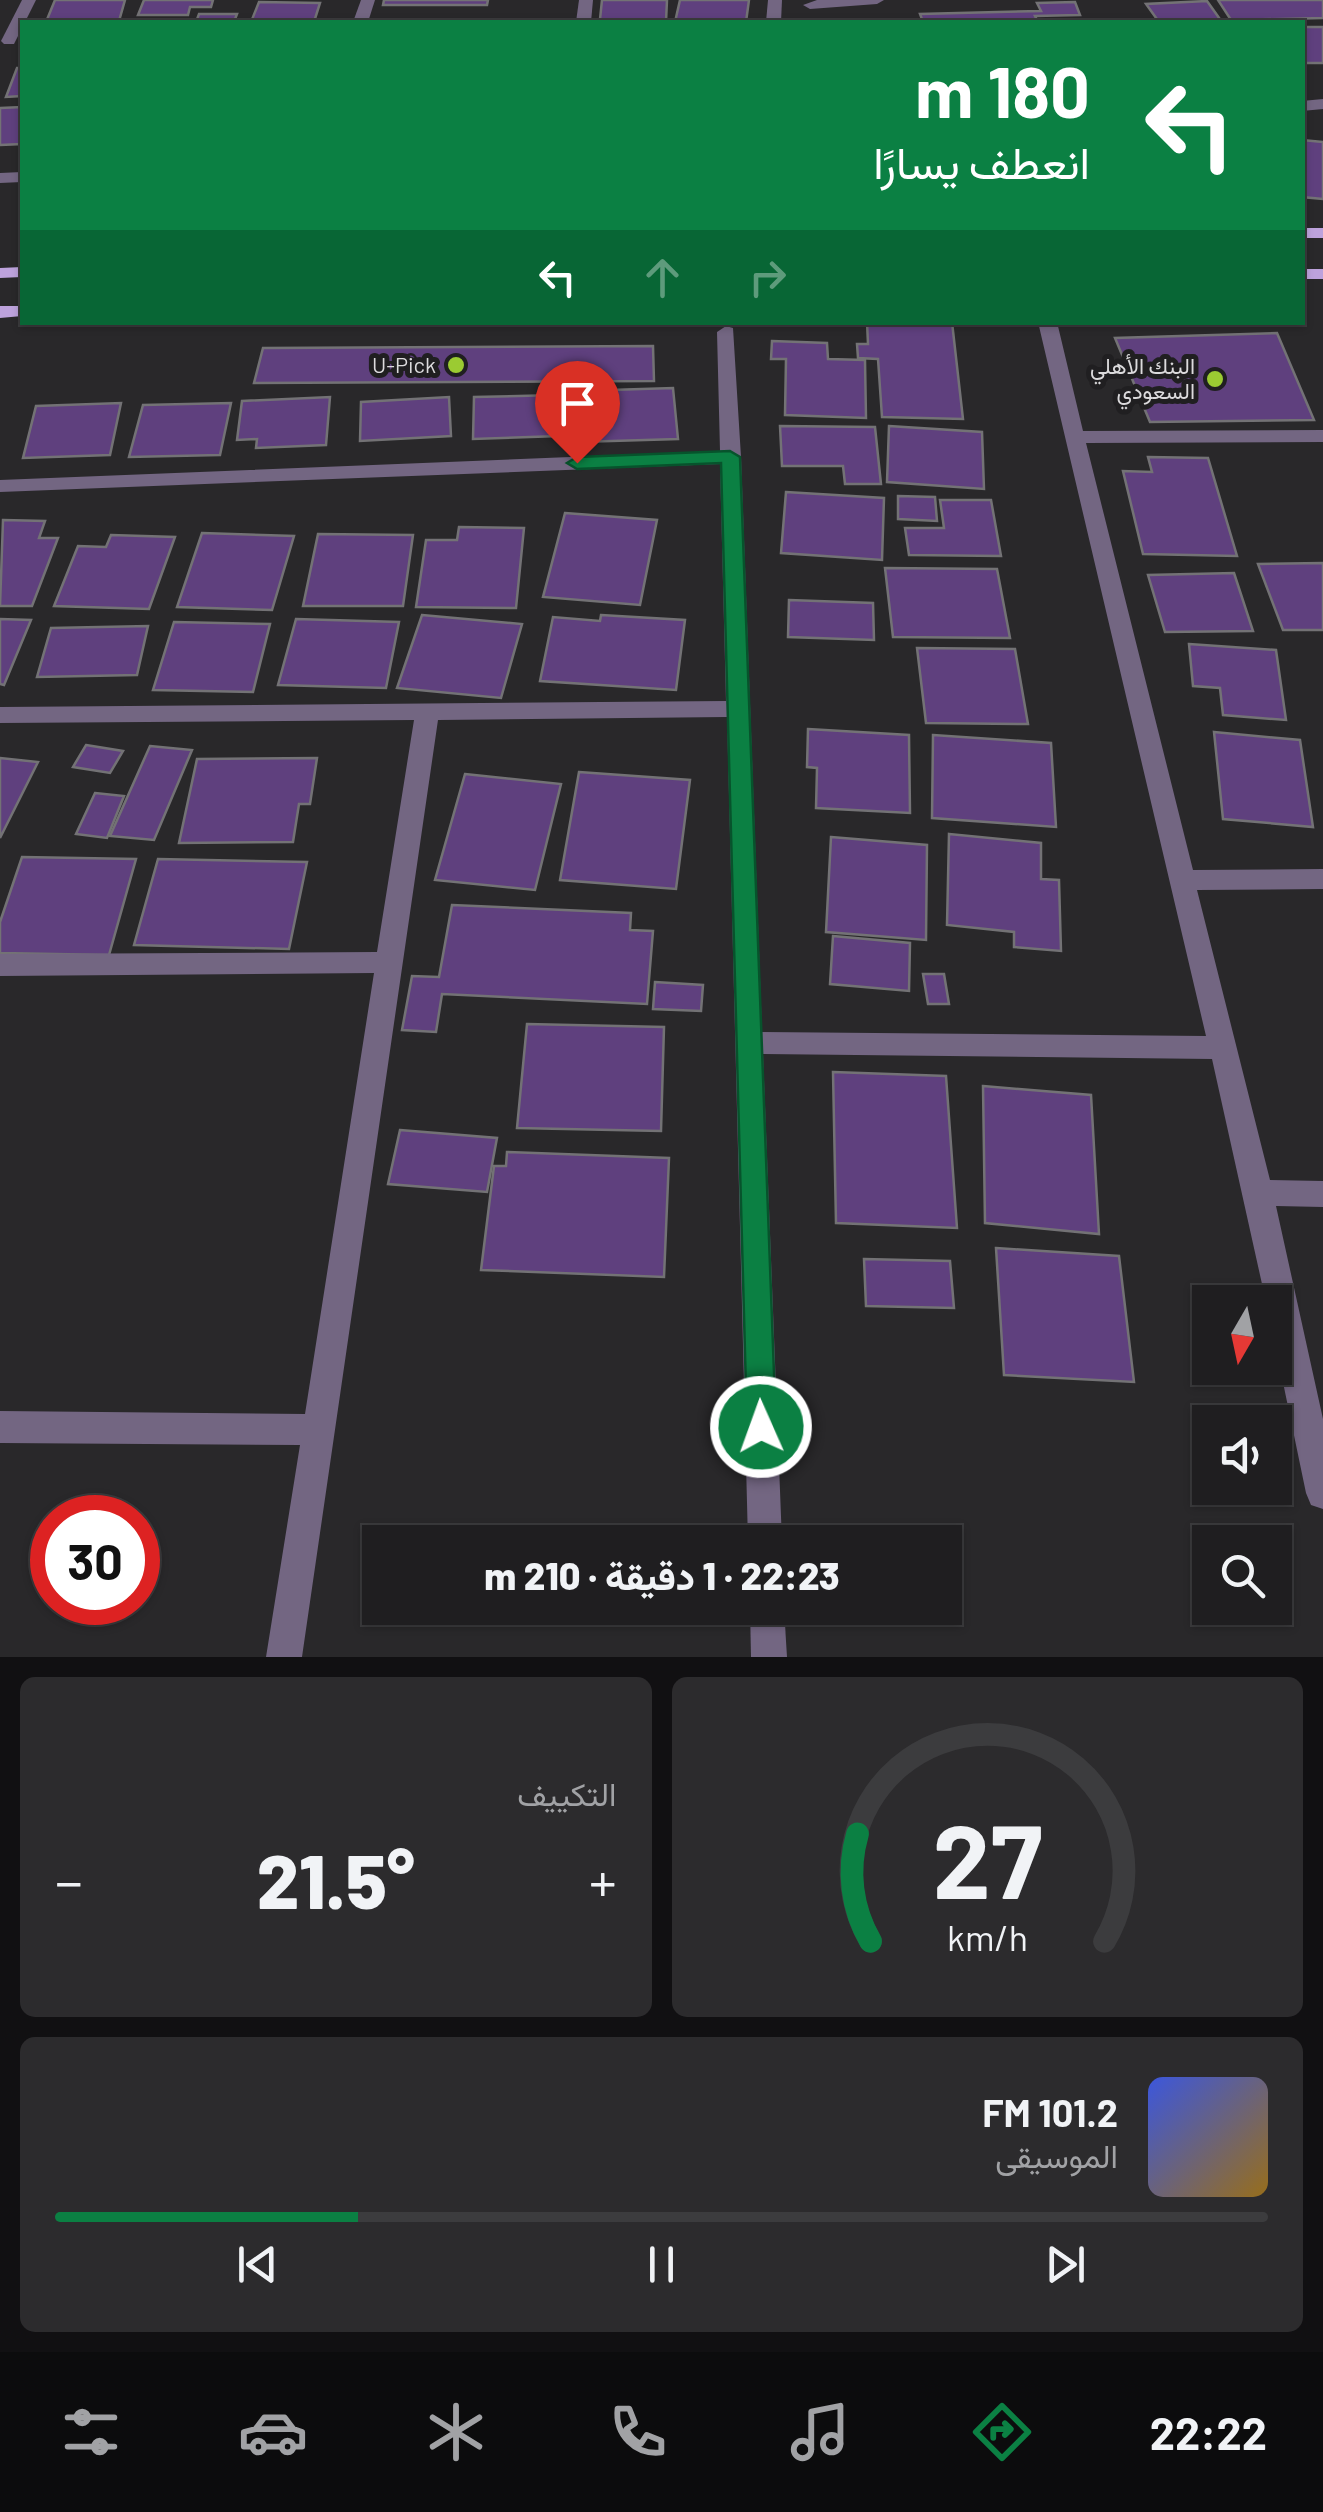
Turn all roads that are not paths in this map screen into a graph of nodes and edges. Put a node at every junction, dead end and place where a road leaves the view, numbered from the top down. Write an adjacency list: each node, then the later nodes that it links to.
1 (877, 0): 2 (street)
2 (811, 9)
3 (1049, 325): 6 (street)
4 (726, 332): 7 (street)
5 (1323, 436): 6 (street)
6 (1075, 438): 13 (street)
7 (730, 457): 8 (street); 9 (street)
8 (0, 486)
9 (738, 709): 10 (street); 16 (street)
10 (426, 712): 11 (street); 14 (street)
11 (0, 715)
12 (1323, 879): 13 (street)
13 (1182, 880): 17 (street)
14 (389, 962): 15 (street); 21 (street)
15 (0, 965)
16 (749, 1044): 17 (street); 23 (street)
17 (1223, 1048): 18 (street)
18 (1258, 1193): 19 (street); 22 (street)
19 (1323, 1194)
20 (0, 1426): 21 (street)
21 (318, 1430): 25 (street)
22 (1323, 1493)
23 (764, 1525)
24 (768, 1625): 26 (street)
25 (284, 1657)
26 (769, 1657)

